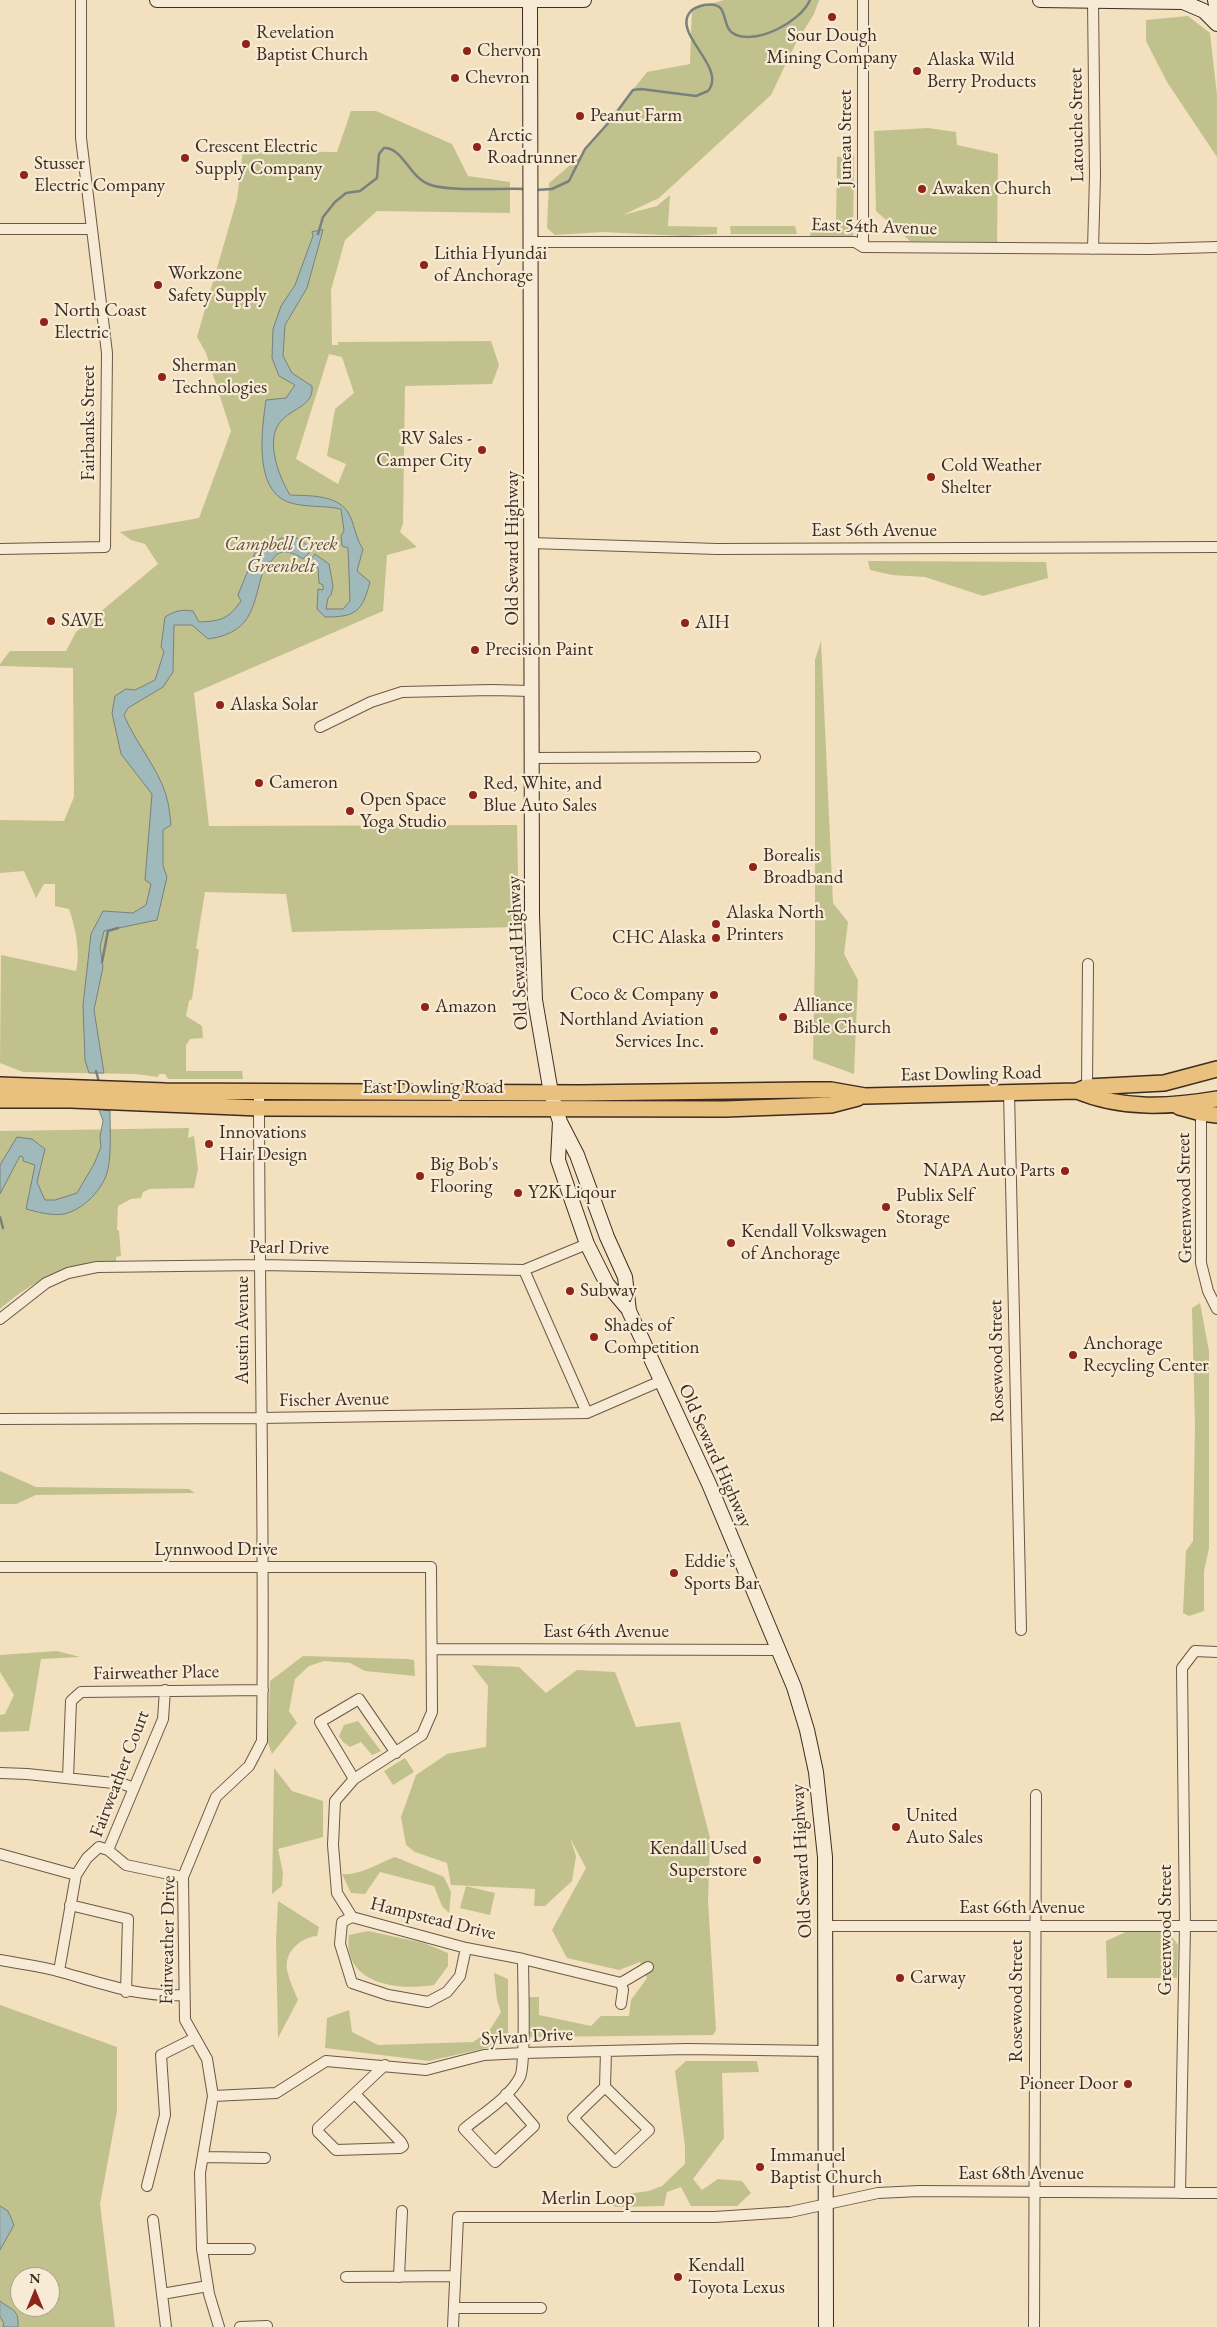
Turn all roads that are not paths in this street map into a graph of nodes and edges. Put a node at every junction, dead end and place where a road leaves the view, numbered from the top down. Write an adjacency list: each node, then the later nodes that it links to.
1 (81, 0): 14 (street, Fairbanks Street)
2 (157, 0): 3 (main road)
3 (179, 0): 8 (main road)
4 (584, 0): 8 (main road)
5 (863, 0): 16 (street, Juneau Street)
6 (1040, 0): 9 (main road)
7 (1216, 0): 11 (main road)
8 (530, 1): 15 (main road, Old Seward Highway)
9 (1093, 1): 10 (main road); 18 (street, Latouche Street)
10 (1185, 1): 12 (main road)
11 (1217, 10)
12 (1217, 24)
13 (0, 229): 14 (street)
14 (92, 229): 21 (street, Fairbanks Street)
15 (530, 242): 16 (street, East 54th Avenue); 19 (main road, Old Seward Highway)
16 (863, 247): 18 (street, East 54th Avenue)
17 (1217, 248): 18 (street, East 54th Avenue)
18 (1093, 249)
19 (531, 543): 20 (street, East 56th Avenue); 22 (main road, Old Seward Highway)
20 (1217, 547)
21 (0, 549)
22 (532, 691): 23 (street); 25 (main road, Old Seward Highway)
23 (320, 727)
24 (755, 757): 25 (street)
25 (532, 758): 32 (main road, Old Seward Highway)
26 (1088, 964): 29 (street)
27 (1217, 1069): 29 (main road, East Dowling Road)
28 (0, 1084): 33 (main road, East Dowling Road)
29 (1082, 1089): 31 (main road, East Dowling Road); 38 (main road, East Dowling Road)
30 (259, 1092): 32 (main road, East Dowling Road); 35 (main road, East Dowling Road); 39 (street, Austin Avenue)
31 (1009, 1092): 34 (main road, East Dowling Road); 56 (street, Rosewood Street)
32 (551, 1093): 34 (main road, East Dowling Road); 41 (main road, Old Seward Highway)
33 (70, 1094): 35 (main road, East Dowling Road); 37 (main road, East Dowling Road)
34 (865, 1096): 41 (main road, East Dowling Road)
35 (137, 1097): 39 (main road, East Dowling Road)
36 (1217, 1099): 38 (main road, East Dowling Road)
37 (0, 1100)
38 (1175, 1106): 40 (main road)
39 (259, 1108): 41 (main road, East Dowling Road); 44 (street, Austin Avenue)
40 (1201, 1113): 42 (main road); 46 (street, Greenwood Street)
41 (558, 1115): 43 (main road, Old Seward Highway); 47 (main road, Old Seward Highway)
42 (1217, 1115)
43 (587, 1244): 45 (street, Pearl Drive); 47 (main road, Old Seward Highway)
44 (261, 1265): 45 (street, Pearl Drive); 48 (street, Pearl Drive); 51 (street, Austin Avenue)
45 (524, 1270): 50 (street)
46 (1217, 1309)
47 (629, 1311): 49 (main road, Old Seward Highway)
48 (0, 1319)
49 (661, 1382): 50 (street, Fischer Avenue); 58 (main road, Old Seward Highway)
50 (586, 1413): 51 (street, Fischer Avenue)
51 (260, 1418): 52 (street, Fischer Avenue); 55 (street, Austin Avenue)
52 (0, 1419)
53 (0, 1567): 55 (street, Lynnwood Drive)
54 (431, 1567): 55 (street, Lynnwood Drive); 57 (street, Hampstead Drive)
55 (264, 1568): 61 (street, Fairweather Drive)
56 (1021, 1630)
57 (433, 1649): 58 (street, East 64th Avenue); 62 (street, Hampstead Drive)
58 (779, 1650): 74 (main road, Old Seward Highway)
59 (1217, 1652): 77 (street, Greenwood Street)
60 (165, 1690): 61 (street, Fairweather Place); 64 (street, Fairweather Place); 66 (street, Fairweather Court)
61 (263, 1690): 71 (street, Fairweather Drive)
62 (396, 1753): 65 (street, Hampstead Drive); 65 (street)
63 (0, 1773): 64 (street)
64 (68, 1778): 66 (street)
65 (354, 1779): 73 (street, Hampstead Drive)
66 (134, 1788): 68 (street, Fairweather Court)
67 (1036, 1795): 75 (street, Rosewood Street)
68 (108, 1850): 70 (street); 71 (street, Fairweather Court)
69 (0, 1854): 70 (street)
70 (76, 1876): 72 (street)
71 (183, 1877): 85 (street, Fairweather Drive)
72 (70, 1905): 82 (street); 84 (street)
73 (352, 1917): 78 (street, Hampstead Drive); 78 (street)
74 (826, 1926): 75 (street, East 66th Avenue); 89 (main road, Old Seward Highway)
75 (1034, 1926): 77 (street, East 66th Avenue); 99 (street, Rosewood Street)
76 (1217, 1926): 77 (street, East 66th Avenue)
77 (1185, 1927): 101 (street, Greenwood Street)
78 (466, 1948): 79 (street, Hampstead Drive)
79 (523, 1959): 83 (street, Hampstead Drive); 90 (street)
80 (0, 1960): 82 (street)
81 (648, 1967): 83 (street)
82 (59, 1971): 84 (street)
83 (621, 1984): 86 (street)
84 (126, 1992): 85 (street)
85 (183, 1995): 87 (street, Fairweather Drive)
86 (621, 2004)
87 (195, 2038): 95 (street, Fairweather Drive); 98 (street)
88 (606, 2051): 89 (street, Sylvan Drive); 90 (street, Sylvan Drive); 92 (street)
89 (825, 2051): 102 (main road, Old Seward Highway)
90 (523, 2053): 91 (street, Sylvan Drive); 94 (street)
91 (385, 2065): 93 (street); 95 (street, Sylvan Drive)
92 (605, 2087): 92 (street)
93 (355, 2094): 93 (street)
94 (506, 2094): 94 (street)
95 (213, 2096): 96 (street, Fairweather Drive)
96 (204, 2157): 97 (street); 105 (street, Fairweather Drive)
97 (265, 2158)
98 (147, 2186)
99 (1035, 2191): 101 (street, East 68th Avenue); 102 (street, East 68th Avenue); 120 (street, Rosewood Street)
100 (1217, 2192): 101 (street, East 68th Avenue)
101 (1180, 2193)
102 (826, 2204): 107 (street, Merlin Loop); 119 (main road, Old Seward Highway)
103 (402, 2211): 109 (street)
104 (153, 2220): 111 (street)
105 (202, 2249): 106 (street); 110 (street, Fairweather Drive)
106 (250, 2249)
107 (455, 2276): 109 (street); 112 (street, Merlin Loop)
108 (346, 2277): 109 (street)
109 (399, 2277)
110 (208, 2286): 111 (street); 116 (street, Fairweather Drive)
111 (162, 2294): 115 (street)
112 (455, 2308): 113 (street); 118 (street, Merlin Loop)
113 (541, 2308)
114 (267, 2326): 117 (street)
115 (166, 2327)
116 (219, 2327)
117 (240, 2327)
118 (453, 2327)
119 (826, 2327)
120 (1034, 2327)

